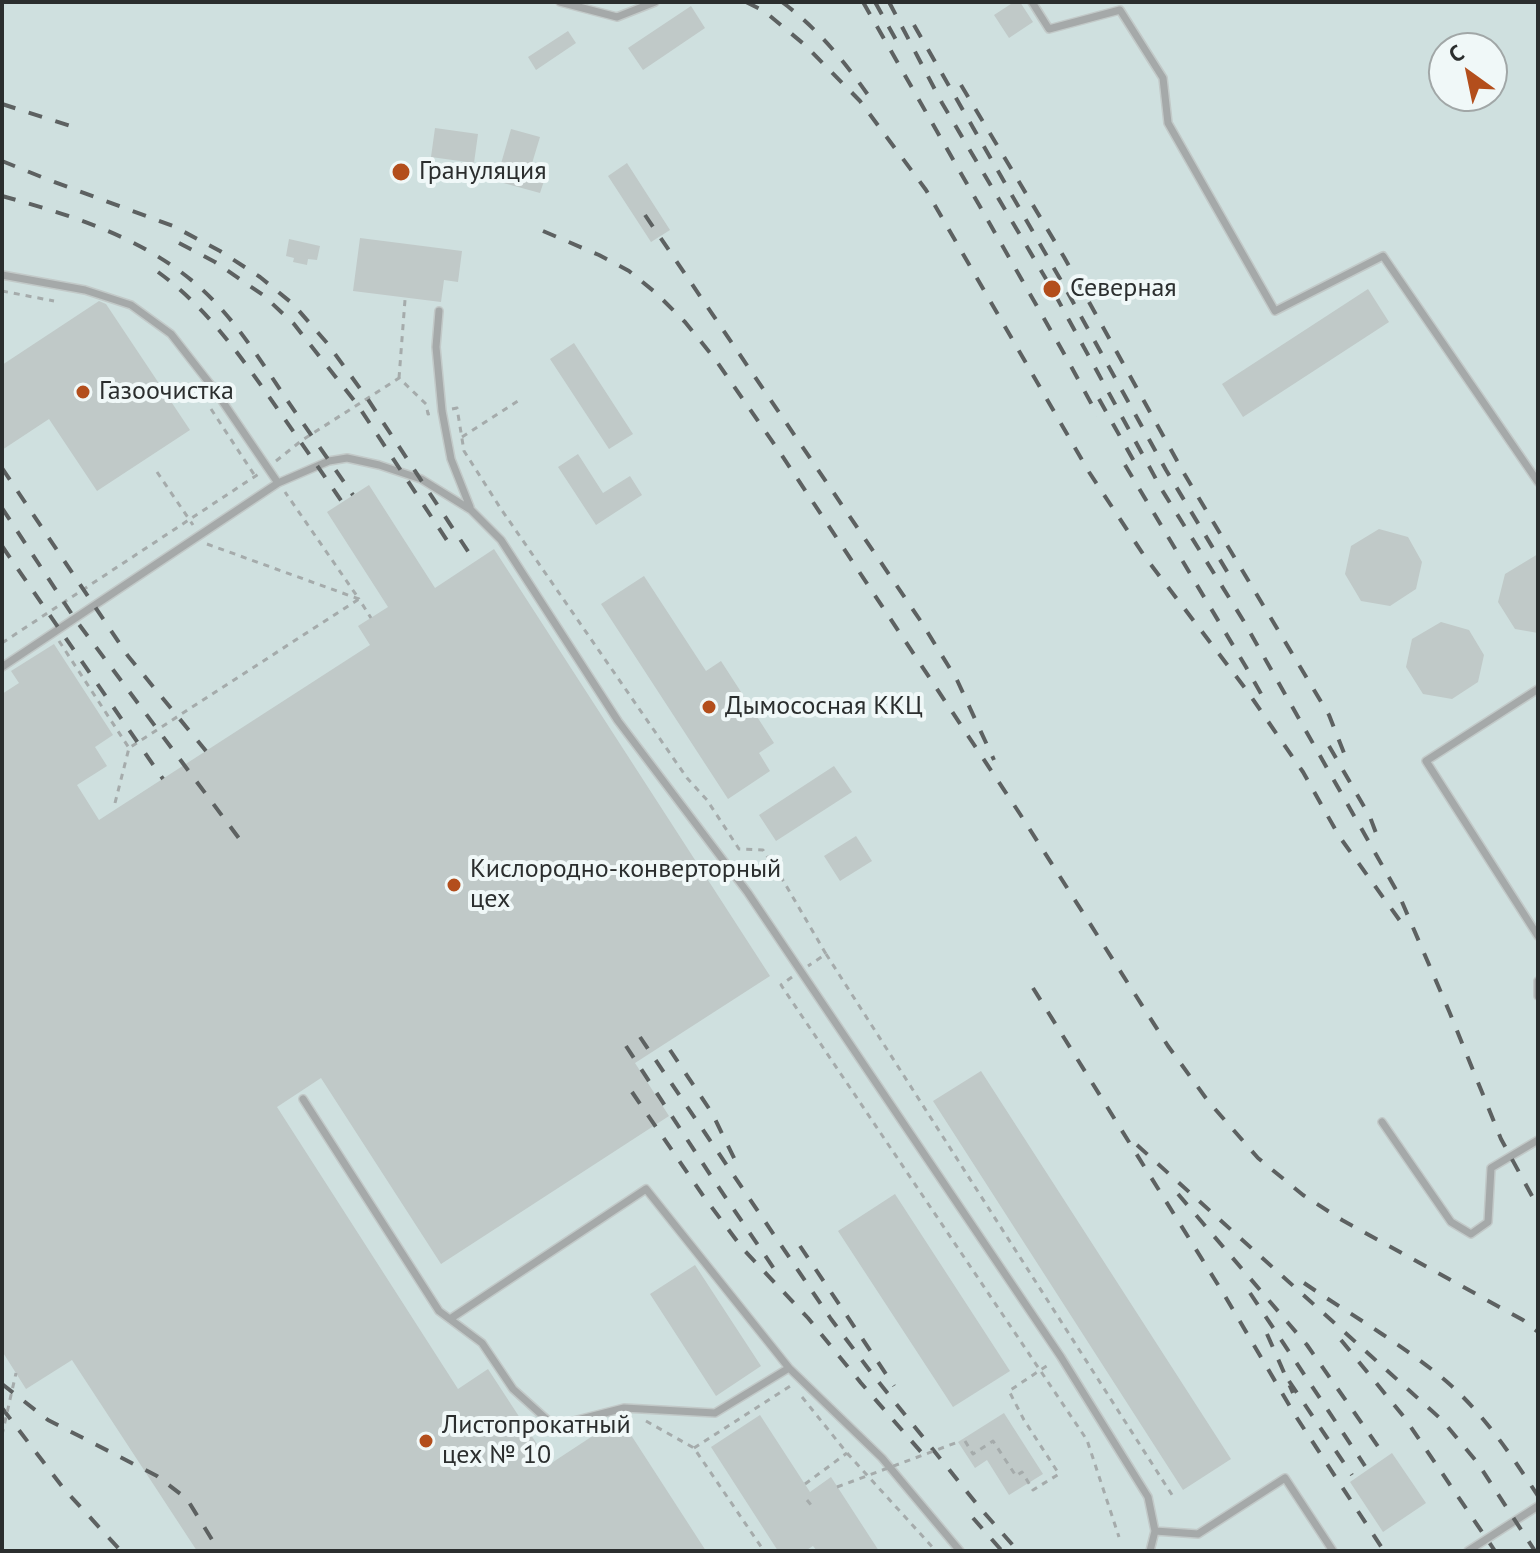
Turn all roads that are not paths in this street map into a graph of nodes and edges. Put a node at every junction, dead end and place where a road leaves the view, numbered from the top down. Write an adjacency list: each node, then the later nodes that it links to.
1 (560, 2): 2 (lane)
2 (655, 2)
3 (1032, 2): 6 (lane)
4 (2, 275): 7 (lane)
5 (439, 311): 8 (lane)
6 (1538, 482)
7 (278, 483): 8 (lane); 9 (lane)
8 (471, 510): 20 (lane)
9 (2, 667)
10 (1538, 689): 11 (lane)
11 (1538, 936)
12 (1538, 981): 13 (lane)
13 (1538, 996)
14 (303, 1099): 17 (lane)
15 (1382, 1122): 16 (lane)
16 (1538, 1140)
17 (450, 1319): 18 (lane); 18 (lane)
18 (789, 1368): 21 (lane)
19 (1538, 1506): 24 (lane)
20 (1155, 1531): 22 (lane); 23 (lane)
21 (960, 1551)
22 (1150, 1551)
23 (1333, 1551)
24 (1468, 1551)

